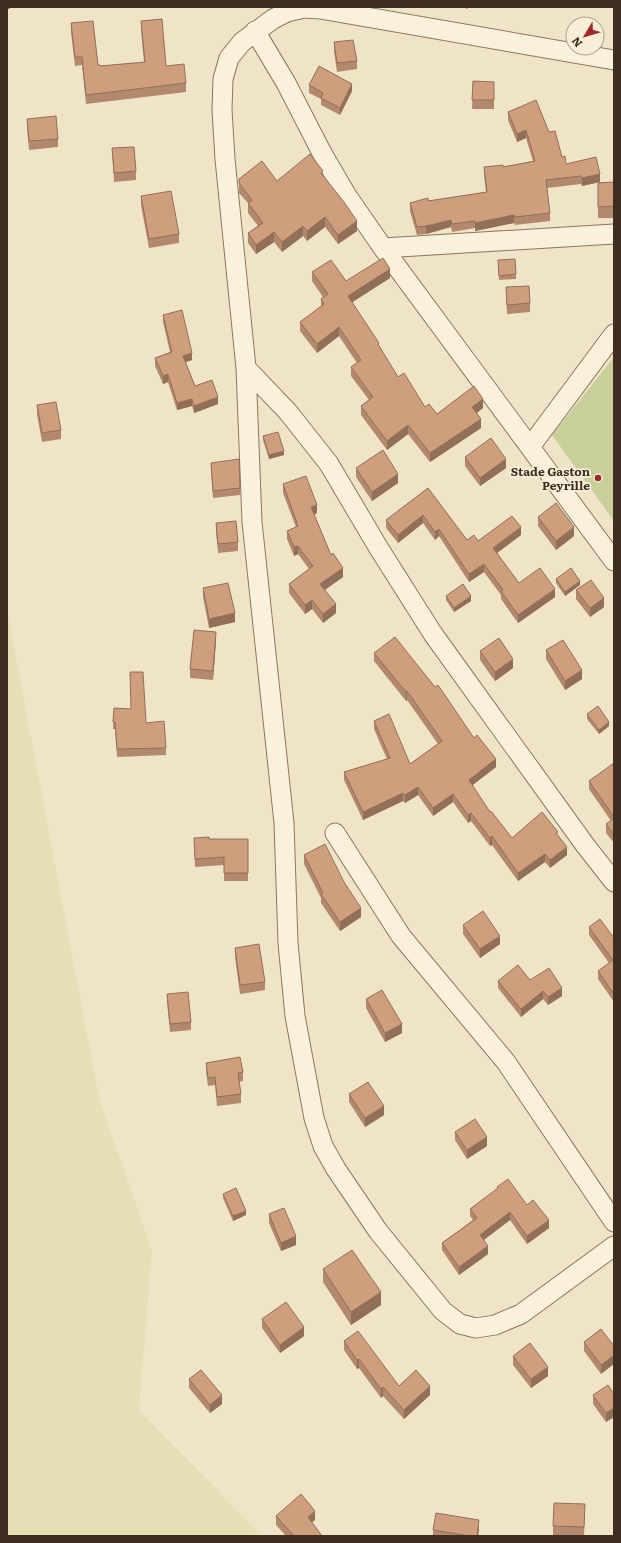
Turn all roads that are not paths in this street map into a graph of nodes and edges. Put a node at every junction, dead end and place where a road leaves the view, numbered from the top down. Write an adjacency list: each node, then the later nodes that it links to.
1 (255, 31): 2 (street); 4 (street); 6 (street)
2 (614, 60)
3 (614, 234): 4 (street)
4 (383, 248): 7 (street)
5 (614, 334): 7 (street)
6 (246, 368): 10 (street); 12 (street)
7 (530, 446): 8 (street)
8 (614, 561)
9 (335, 833): 11 (street)
10 (614, 882)
11 (614, 1222)
12 (614, 1246)

